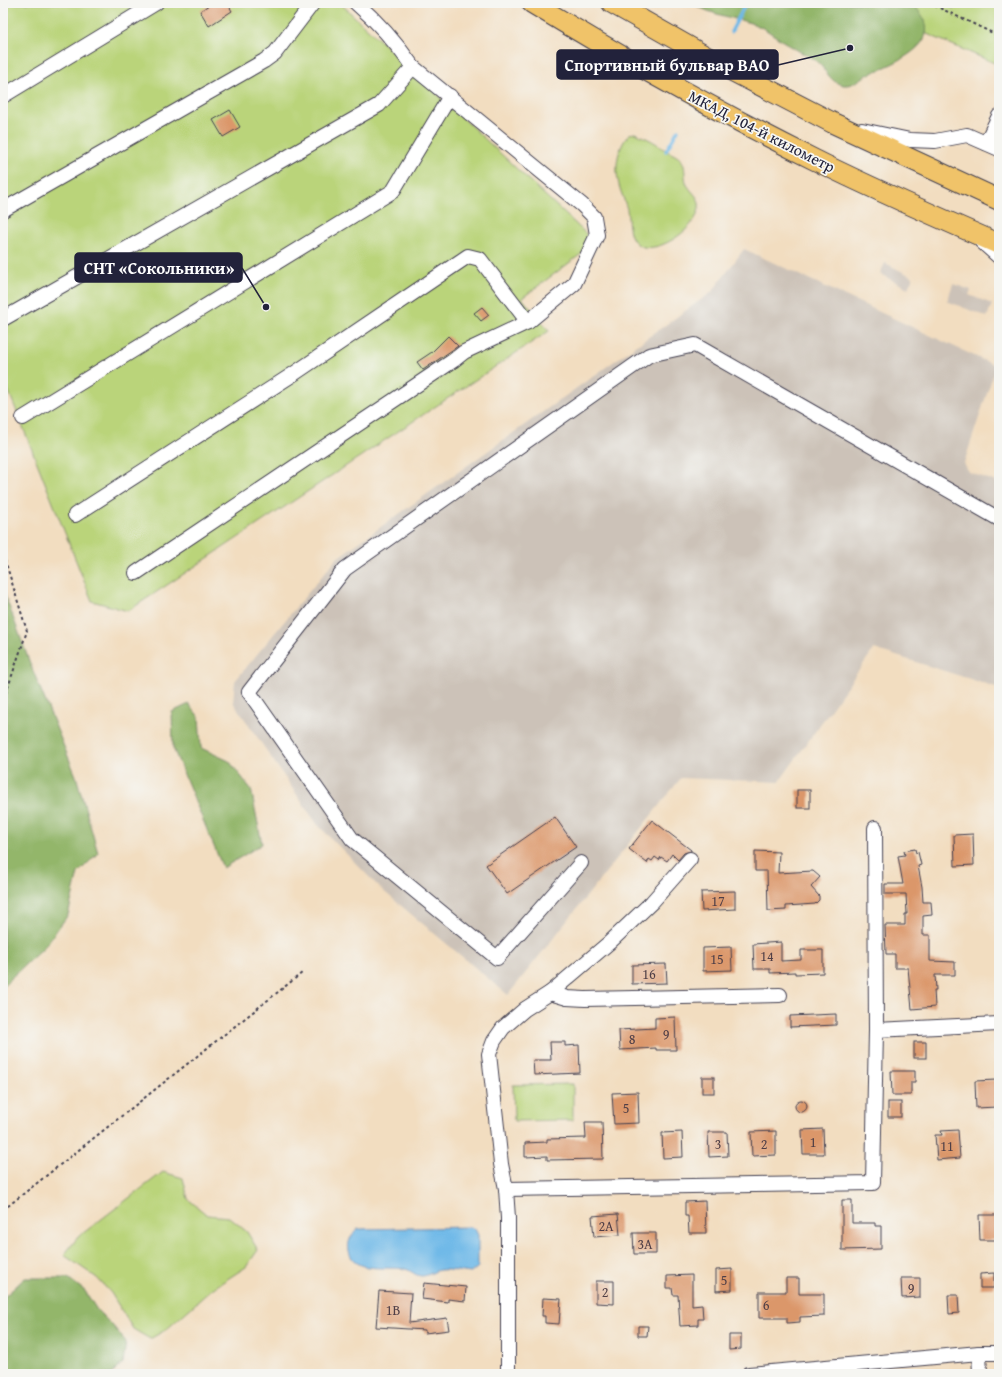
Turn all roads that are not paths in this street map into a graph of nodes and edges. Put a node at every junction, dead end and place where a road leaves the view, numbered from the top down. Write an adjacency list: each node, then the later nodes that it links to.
1 (156, 3): 7 (street)
2 (312, 3): 14 (street)
3 (356, 3): 6 (street)
4 (532, 3): 15 (highway, МКАД, 104-й километр)
5 (612, 3): 10 (highway)
6 (413, 67): 8 (street); 18 (street)
7 (3, 96)
8 (450, 96): 19 (street); 20 (street)
9 (999, 116): 11 (street)
10 (833, 123): 11 (street); 13 (highway)
11 (986, 143): 12 (street)
12 (999, 149)
13 (999, 200)
14 (3, 210)
15 (968, 230): 16 (highway, МКАД, 104-й километр); 17 (street)
16 (999, 244)
17 (999, 257)
18 (3, 319)
19 (528, 322): 21 (street); 23 (street)
20 (23, 418)
21 (76, 515)
22 (999, 519): 26 (street)
23 (136, 573)
24 (875, 828): 30 (street)
25 (690, 859): 27 (street)
26 (581, 863)
27 (550, 993): 28 (street); 31 (street)
28 (780, 995)
29 (999, 1024): 30 (street)
30 (876, 1030): 31 (street)
31 (506, 1189): 34 (street)
32 (979, 1353): 33 (street); 35 (street); 36 (street)
33 (999, 1353)
34 (508, 1374)
35 (749, 1374)
36 (980, 1374)

